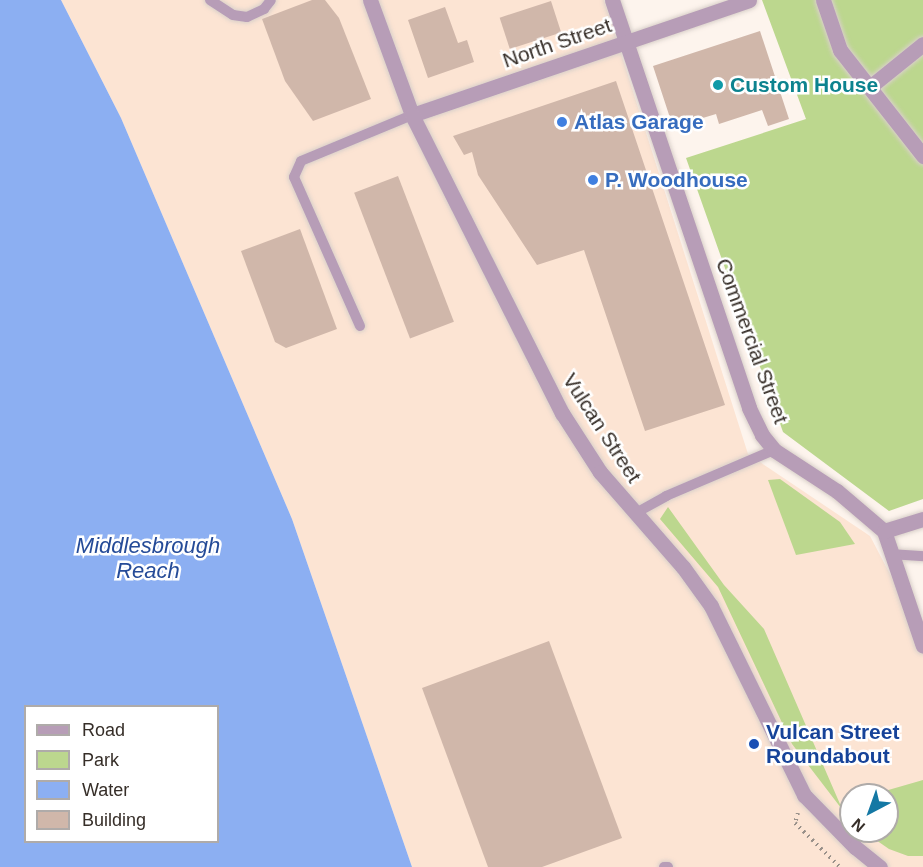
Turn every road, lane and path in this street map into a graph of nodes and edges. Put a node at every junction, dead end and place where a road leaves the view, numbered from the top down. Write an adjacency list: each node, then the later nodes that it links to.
1 (210, 0): 2 (lane)
2 (271, 0)
3 (370, 0): 10 (street, Vulcan Street)
4 (612, 0): 7 (street, Commercial Street)
5 (748, 0): 7 (street, North Street)
6 (823, 0): 9 (street)
7 (626, 41): 10 (street, North Street); 13 (street, Commercial Street)
8 (923, 44): 9 (street)
9 (871, 86): 11 (street)
10 (412, 115): 12 (lane); 14 (street, Vulcan Street)
11 (923, 156)
12 (360, 326)
13 (774, 450): 14 (lane); 16 (street, Commercial Street)
14 (634, 514): 20 (street, Vulcan Street)
15 (923, 519): 16 (street)
16 (884, 531): 17 (street)
17 (891, 554): 18 (lane); 19 (street)
18 (923, 556)
19 (923, 646)
20 (804, 795): 21 (path); 22 (street, Vulcan Street)
21 (840, 867)
22 (880, 867)

